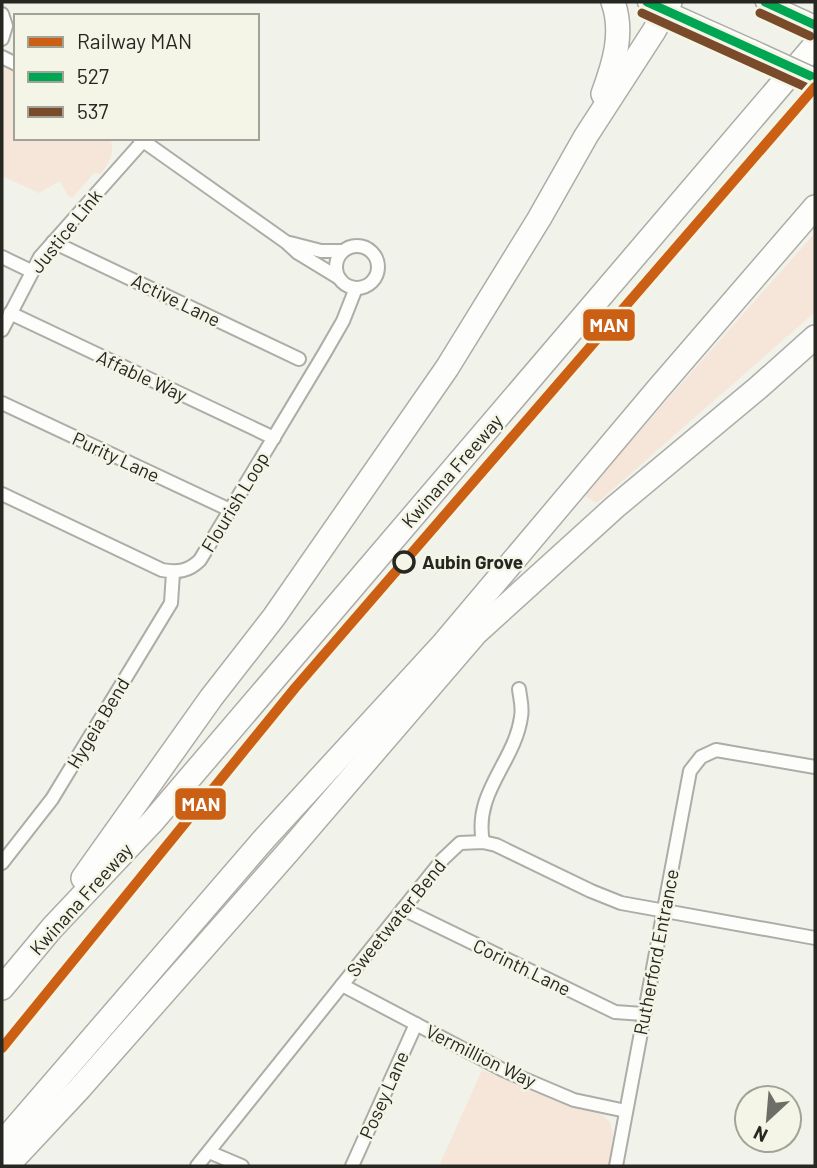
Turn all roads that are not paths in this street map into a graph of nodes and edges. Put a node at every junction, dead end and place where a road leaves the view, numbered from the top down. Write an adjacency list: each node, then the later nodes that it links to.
1 (8, 2): 5 (street)
2 (613, 2): 9 (highway)
3 (765, 2): 6 (main road)
4 (661, 4): 8 (main road, bridge); 9 (highway)
5 (3, 24)
6 (815, 24)
7 (815, 45): 35 (highway, Kwinana Freeway)
8 (815, 78)
9 (586, 136): 35 (highway)
10 (140, 140): 13 (street, Justice Link)
11 (142, 140): 14 (street)
12 (815, 207): 42 (highway)
13 (53, 242): 17 (street, Justice Link); 23 (street, Active Lane)
14 (286, 242): 15 (street); 18 (street)
15 (343, 251): 18 (street); 19 (street)
16 (2, 257): 17 (street)
17 (31, 271): 20 (street, Justice Link)
18 (339, 278): 19 (street)
19 (356, 288): 25 (street, Flourish Loop)
20 (10, 313): 21 (street, Justice Link); 25 (street, Affable Way)
21 (2, 330)
22 (815, 337): 44 (highway)
23 (299, 359)
24 (2, 403): 27 (street, Purity Lane)
25 (274, 438): 27 (street, Flourish Loop)
26 (2, 494): 28 (street)
27 (230, 510): 28 (street, Flourish Loop)
28 (173, 573): 32 (street, Hygeia Bend)
29 (519, 689): 31 (street)
30 (815, 767): 34 (street, Rutherford Entrance)
31 (483, 842): 33 (street, Sweetwater Bend); 34 (street)
32 (2, 863)
33 (403, 909): 37 (street, Sweetwater Bend); 39 (street, Corinth Lane)
34 (665, 912): 36 (street); 39 (street, Rutherford Entrance)
35 (52, 928): 38 (highway, Kwinana Freeway)
36 (815, 938)
37 (342, 985): 40 (street, Vermillion Way); 43 (street, Sweetwater Bend)
38 (2, 988)
39 (643, 1014): 41 (street, Rutherford Entrance)
40 (416, 1024): 41 (street, Vermillion Way); 47 (street, Posey Lane)
41 (626, 1111): 48 (street, Rutherford Entrance)
42 (2, 1143)
43 (209, 1152): 45 (street, Sweetwater Bend); 46 (street)
44 (7, 1166)
45 (197, 1166)
46 (242, 1166)
47 (352, 1166)
48 (616, 1166)

